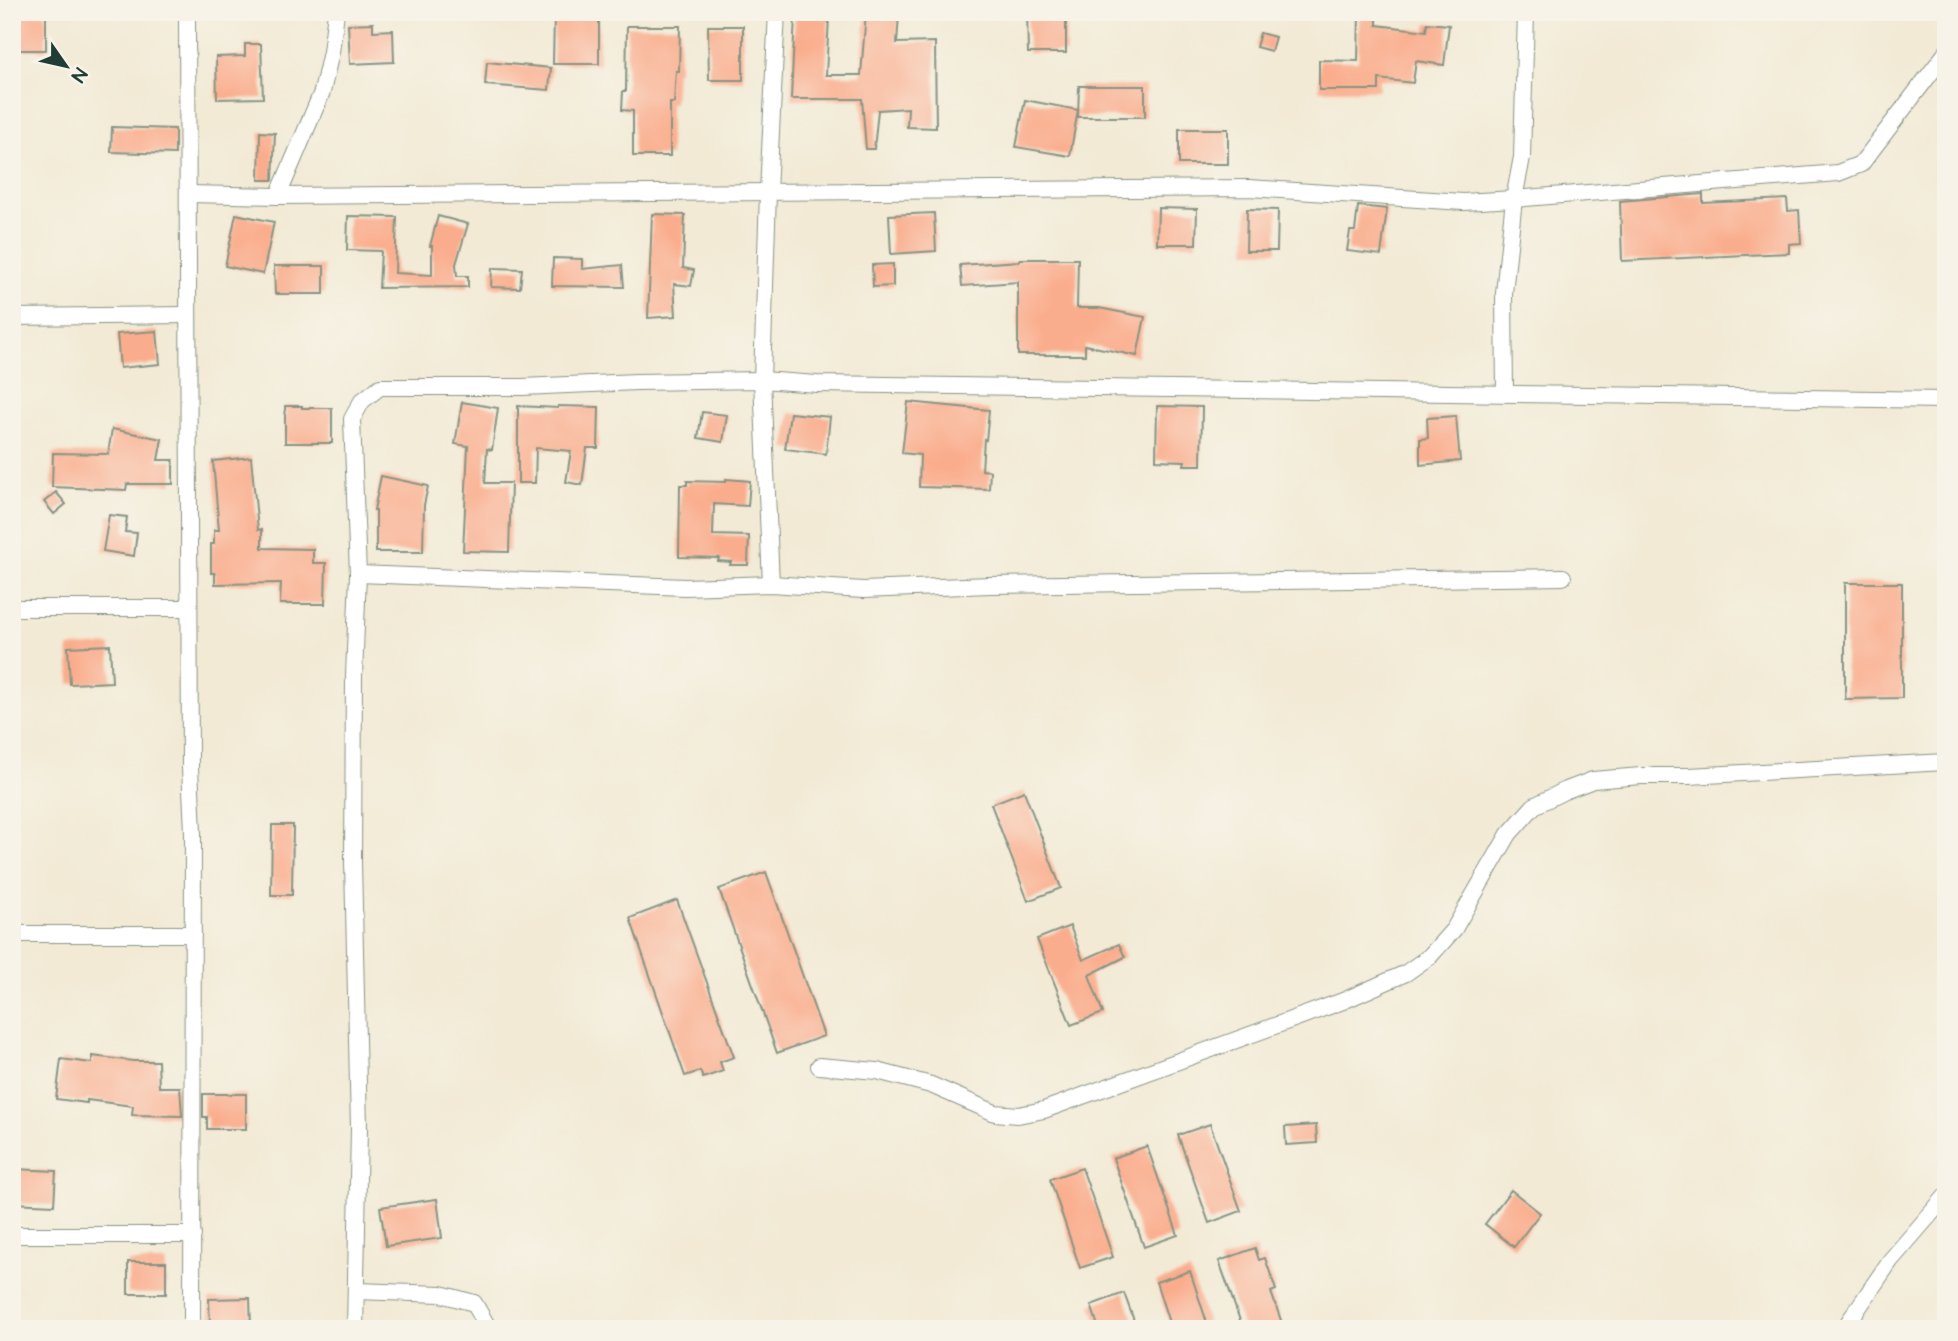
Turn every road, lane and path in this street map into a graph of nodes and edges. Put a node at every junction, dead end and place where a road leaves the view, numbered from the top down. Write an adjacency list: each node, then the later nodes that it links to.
1 (187, 12): 7 (street)
2 (336, 12): 8 (street)
3 (777, 12): 6 (street)
4 (1527, 12): 9 (street)
5 (1946, 53): 9 (street)
6 (768, 192): 8 (street); 9 (street); 12 (street)
7 (190, 194): 8 (street); 10 (street)
8 (278, 196)
9 (1514, 199): 13 (street)
10 (188, 315): 11 (street); 19 (street)
11 (12, 317)
12 (762, 380): 13 (street); 15 (street); 17 (street)
13 (1505, 393): 14 (street)
14 (1946, 400)
15 (358, 574): 17 (street); 27 (street)
16 (1563, 577): 17 (street)
17 (771, 584)
18 (12, 608): 19 (street)
19 (189, 608): 22 (street)
20 (1946, 762): 23 (street)
21 (12, 934): 22 (street)
22 (192, 934): 26 (street)
23 (819, 1066)
24 (1946, 1196): 31 (street)
25 (12, 1235): 26 (street)
26 (193, 1235): 28 (street)
27 (356, 1291): 29 (street); 30 (street)
28 (192, 1329)
29 (355, 1329)
30 (489, 1329)
31 (1843, 1329)

